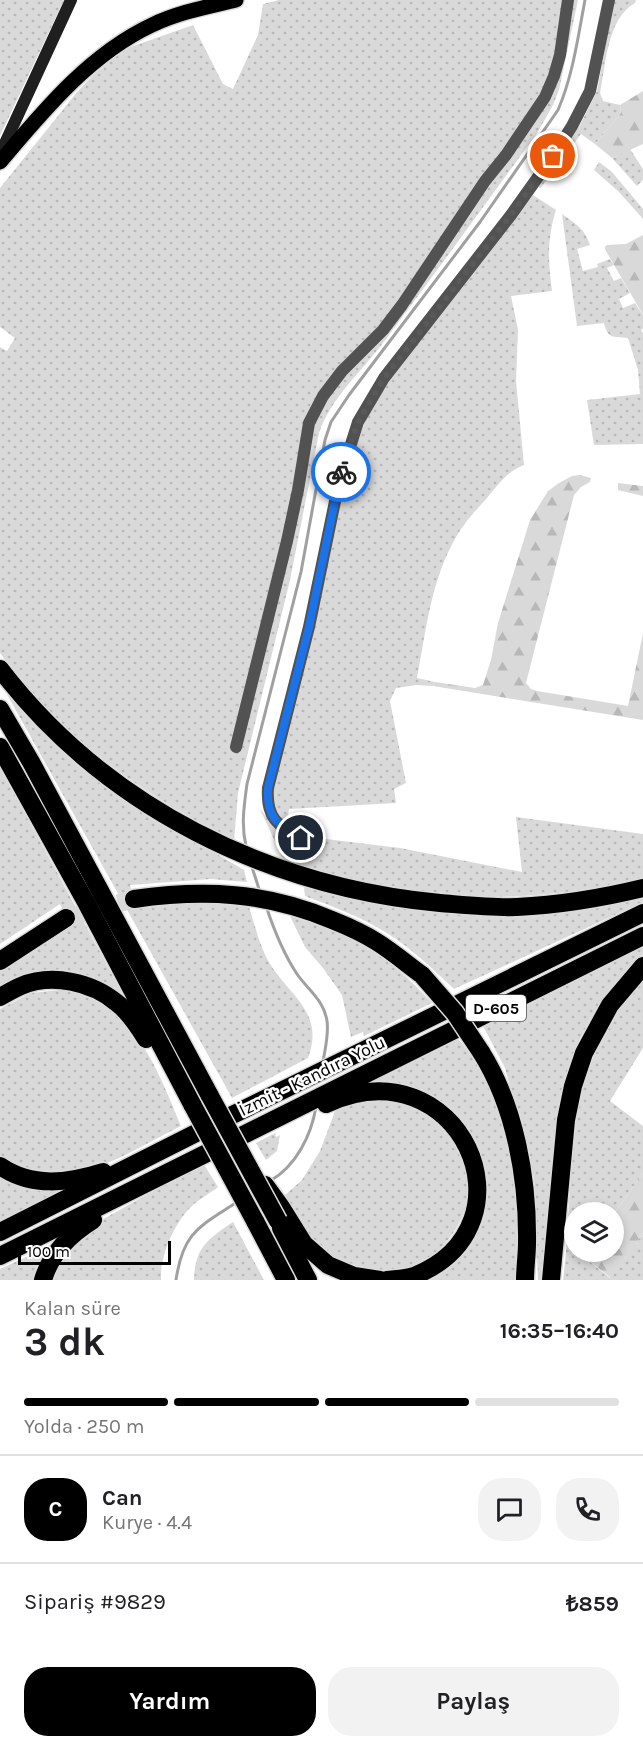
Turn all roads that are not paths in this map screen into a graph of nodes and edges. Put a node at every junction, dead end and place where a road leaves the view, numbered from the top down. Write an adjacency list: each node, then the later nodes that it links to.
1 (71, 0): 5 (street)
2 (236, 0): 6 (main road)
3 (568, 0): 10 (street)
4 (609, 0): 11 (street)
5 (0, 154)
6 (0, 162)
7 (0, 669): 12 (highway)
8 (0, 709): 25 (highway, bridge)
9 (0, 747): 21 (highway)
10 (236, 747)
11 (301, 838)
12 (643, 888)
13 (134, 899): 35 (highway, bridge)
14 (643, 913): 22 (highway, İzmit - Kandıra Yolu / D-605)
15 (66, 918): 17 (highway)
16 (643, 936): 20 (highway, İzmit - Kandıra Yolu / D-605)
17 (0, 961)
18 (643, 966): 36 (highway)
19 (0, 997): 21 (highway)
20 (346, 1089): 24 (highway, İzmit - Kandıra Yolu / D-605); 34 (highway)
21 (193, 1106): 26 (highway, bridge)
22 (150, 1157): 23 (highway); 27 (highway, İzmit - Kandıra Yolu / D-605)
23 (0, 1166)
24 (160, 1176): 28 (highway, İzmit - Kandıra Yolu / D-605); 29 (highway)
25 (282, 1218): 32 (highway); 33 (highway)
26 (255, 1221): 30 (highway); 31 (highway)
27 (0, 1232)
28 (0, 1256)
29 (43, 1280)
30 (274, 1280)
31 (286, 1280)
32 (308, 1280)
33 (380, 1280)
34 (387, 1280)
35 (525, 1280)
36 (551, 1280)

